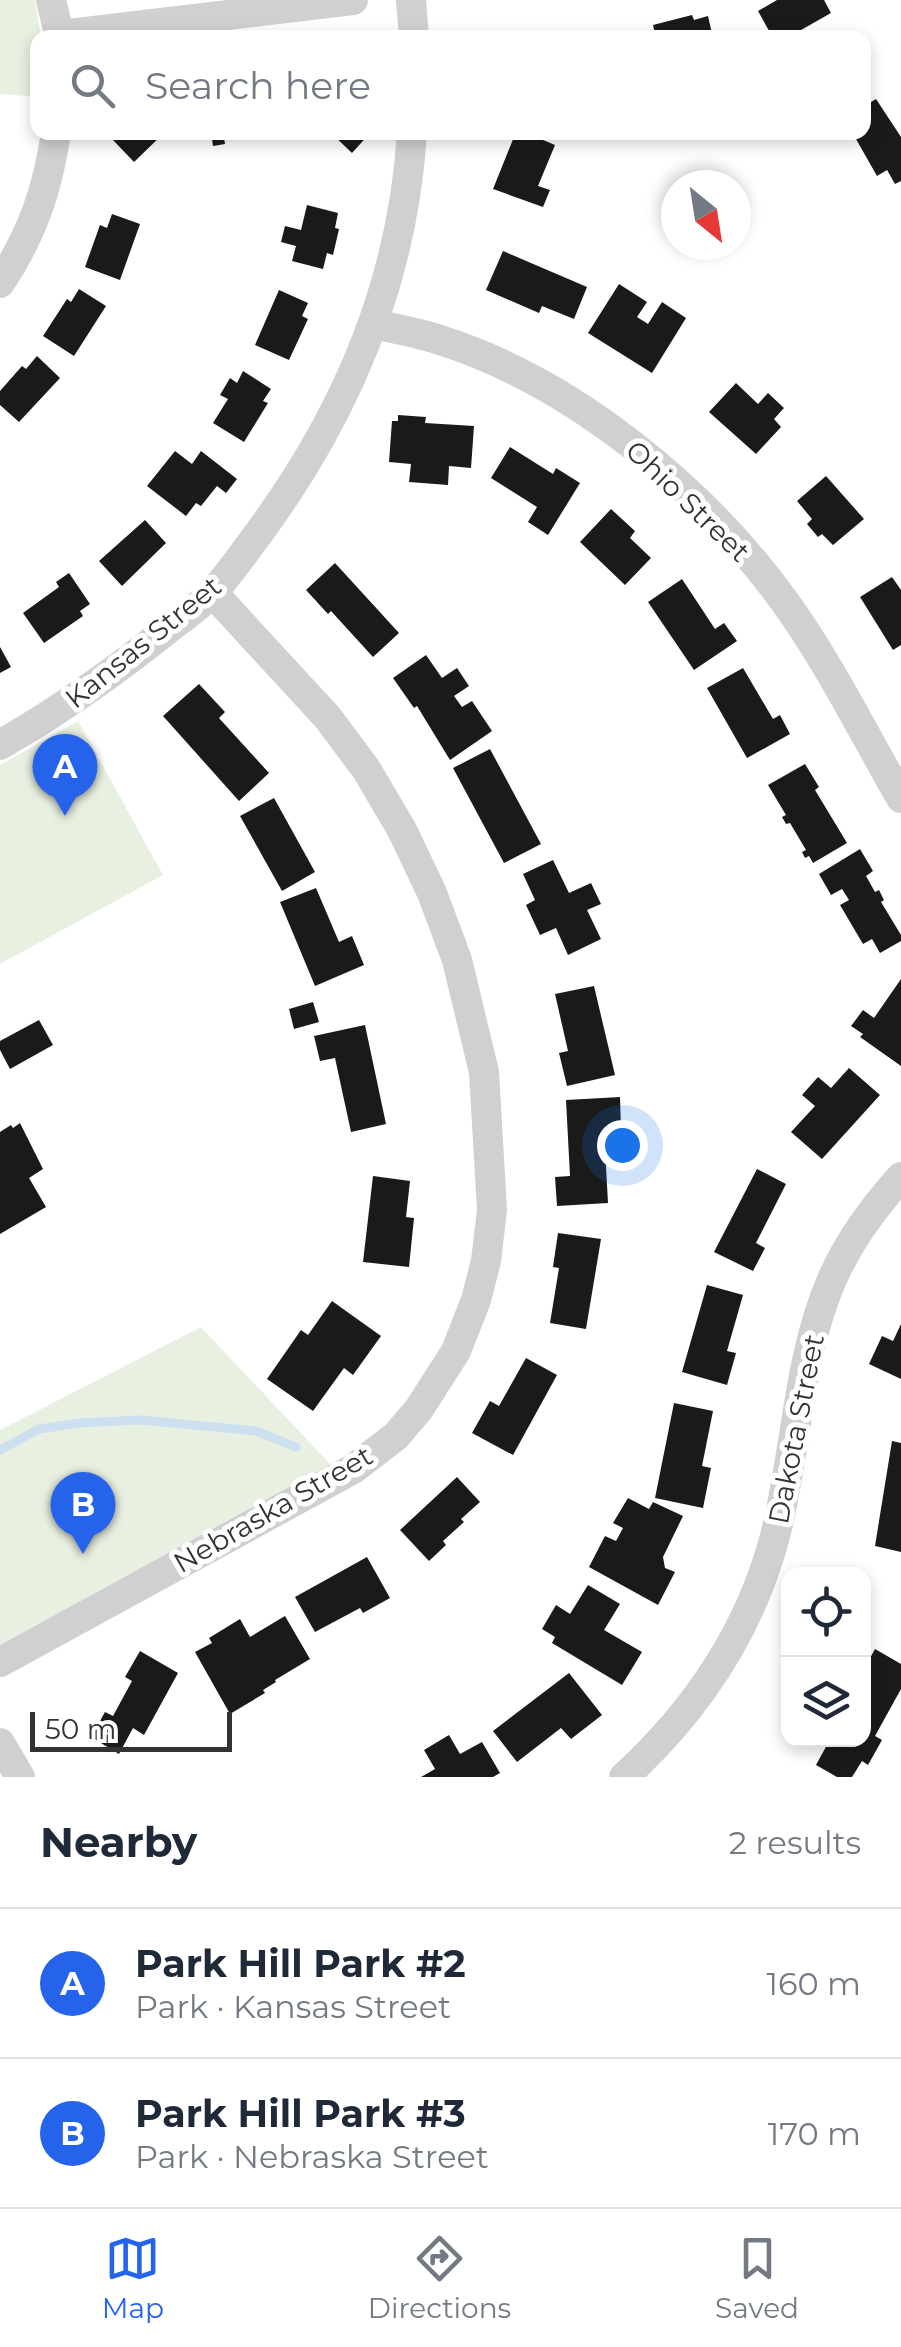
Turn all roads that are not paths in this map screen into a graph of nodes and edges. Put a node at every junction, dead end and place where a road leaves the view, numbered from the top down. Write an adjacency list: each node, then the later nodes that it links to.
1 (52, 0): 4 (street)
2 (353, 0): 5 (street)
3 (411, 0): 6 (street)
4 (59, 30)
5 (109, 30)
6 (413, 30)
7 (55, 140): 9 (street)
8 (411, 140): 10 (street, Kansas Street)
9 (0, 282)
10 (374, 324): 11 (street, Kansas Street); 13 (street, Ohio Street)
11 (213, 593): 12 (street, Kansas Street); 15 (street, Nebraska Street)
12 (0, 745)
13 (901, 798)
14 (901, 1177): 18 (street, Dakota Street)
15 (0, 1662)
16 (0, 1743): 17 (street)
17 (20, 1777)
18 (624, 1777)

